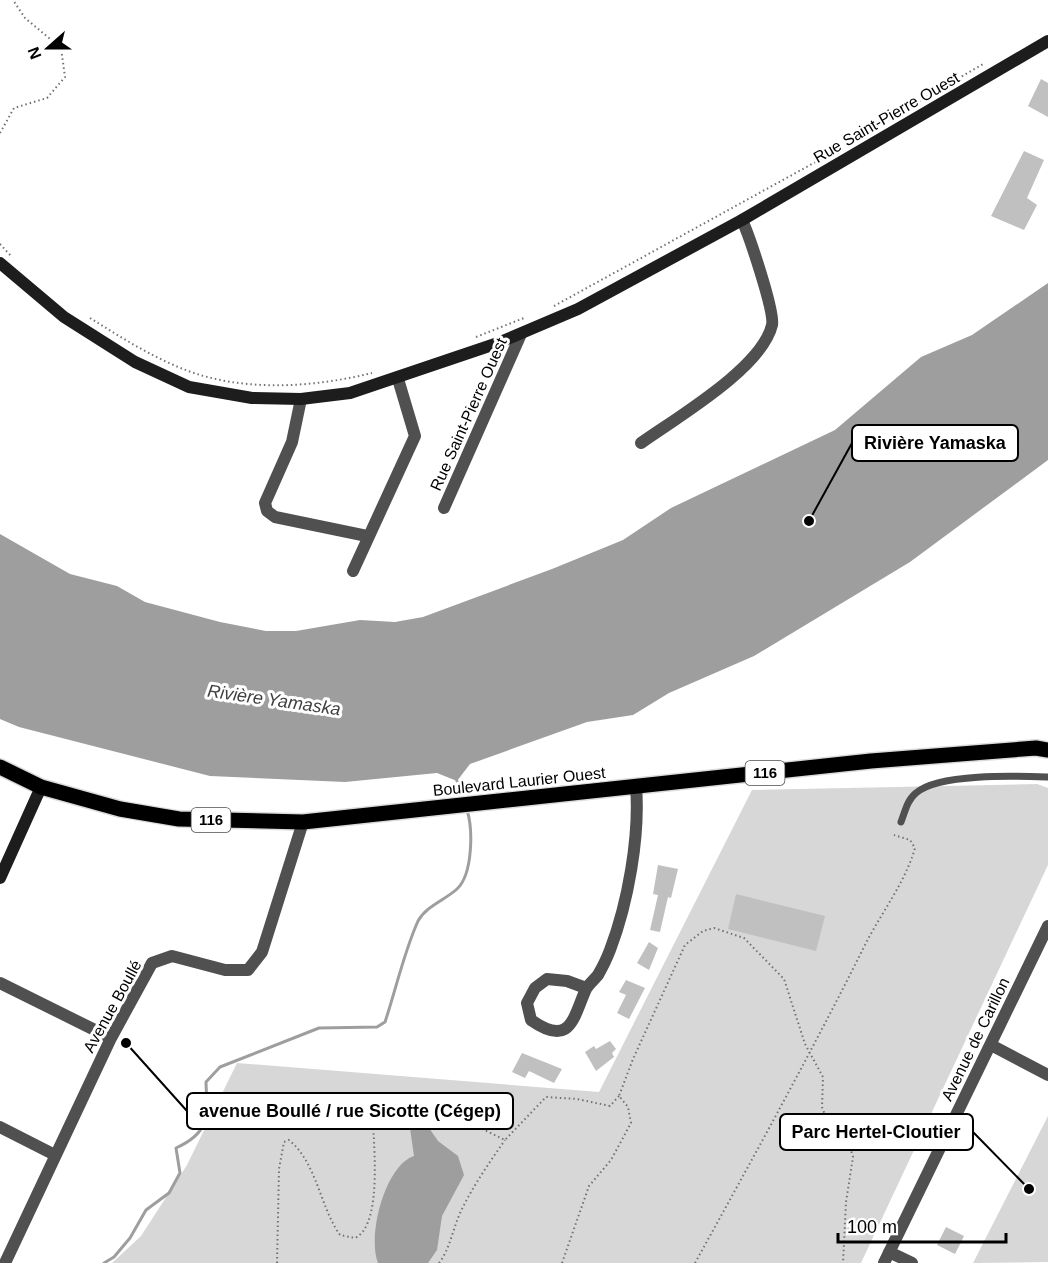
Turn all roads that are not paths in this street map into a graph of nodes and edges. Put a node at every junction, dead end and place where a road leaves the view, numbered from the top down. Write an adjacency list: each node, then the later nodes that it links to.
1 (1048, 41): 2 (street, Rue Saint-Pierre Ouest)
2 (741, 220): 4 (street, Rue Saint-Pierre Ouest); 7 (street)
3 (0, 263): 6 (street, Rue Saint-Pierre Ouest)
4 (521, 334): 5 (street, Rue Saint-Pierre Ouest); 8 (street, Rue Saint-Pierre Ouest)
5 (398, 379): 6 (street, Rue Saint-Pierre Ouest); 9 (street)
6 (301, 399): 9 (street)
7 (641, 443)
8 (444, 508)
9 (367, 536): 10 (street)
10 (352, 571)
11 (1048, 750): 14 (main road, Boulevard Laurier Ouest / 116)
12 (0, 768): 15 (main road, Boulevard Laurier Ouest / 116)
13 (1048, 777): 17 (lane)
14 (636, 786): 16 (main road, Boulevard Laurier Ouest / 116); 21 (street)
15 (41, 787): 16 (main road, Boulevard Laurier Ouest / 116); 18 (street)
16 (303, 822): 22 (street, Avenue Boullé)
17 (901, 822)
18 (0, 878)
19 (1048, 926): 23 (street, Avenue de Carillon)
20 (0, 983): 22 (street)
21 (586, 988): 21 (street)
22 (111, 1038): 26 (street, Avenue Boullé)
23 (991, 1045): 24 (street); 27 (street, Avenue de Carillon)
24 (1048, 1075)
25 (0, 1127): 26 (street)
26 (55, 1155): 28 (street, Avenue Boullé)
27 (886, 1258): 29 (street)
28 (5, 1263)
29 (912, 1263)

